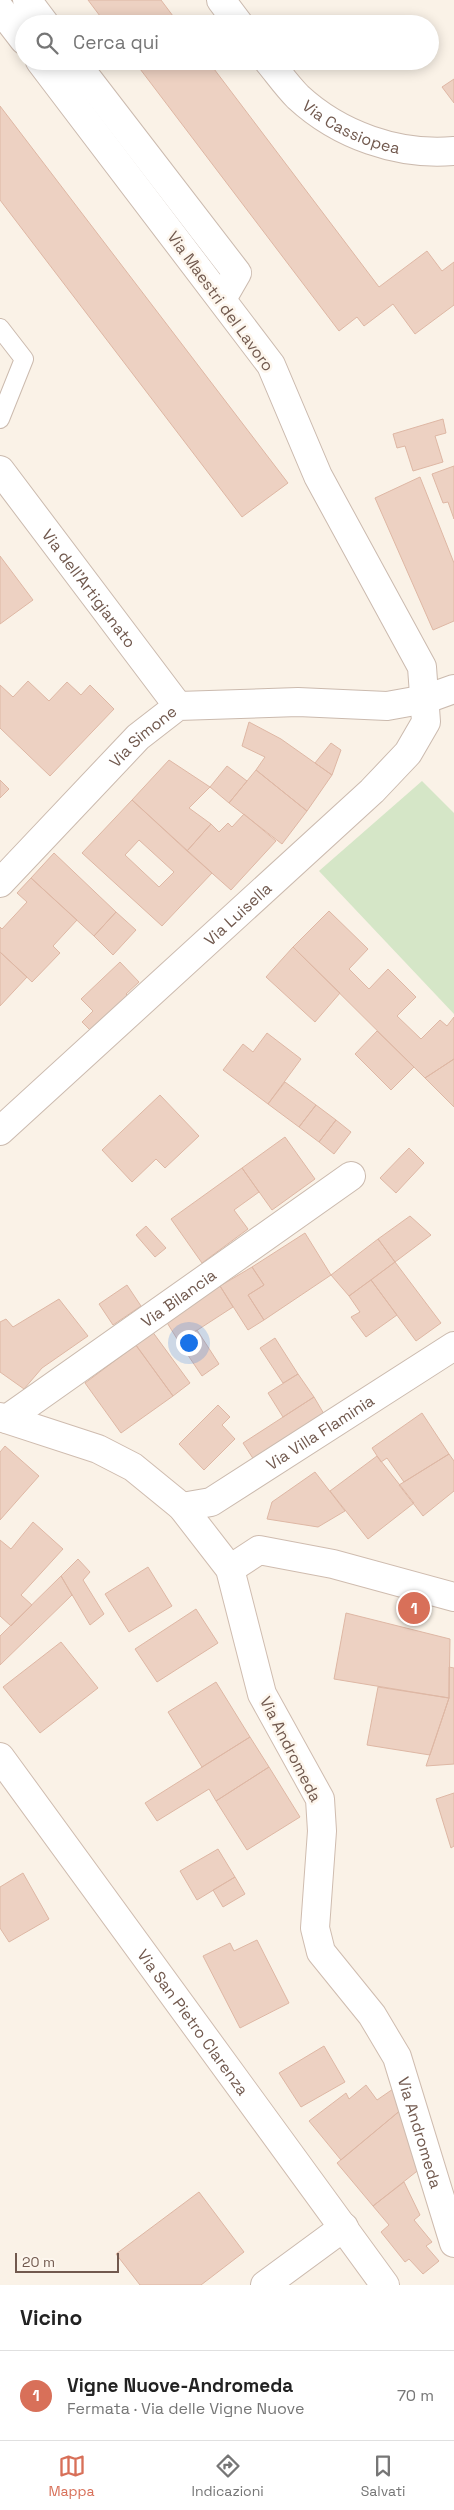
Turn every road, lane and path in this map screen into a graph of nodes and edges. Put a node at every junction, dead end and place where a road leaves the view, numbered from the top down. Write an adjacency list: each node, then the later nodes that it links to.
1 (27, 0): 4 (street)
2 (222, 0): 5 (street)
3 (0, 9): 6 (street)
4 (38, 15)
5 (233, 15)
6 (15, 28)
7 (47, 70): 11 (street, Via Maestri del Lavoro)
8 (81, 70): 11 (street)
9 (276, 70): 10 (street, Via Cassiopea)
10 (454, 151)
11 (222, 299): 16 (street, Via Maestri del Lavoro)
12 (0, 328): 13 (lane)
13 (0, 419)
14 (0, 470): 17 (street, Via dell'Artigianato)
15 (454, 689): 16 (street)
16 (426, 699): 17 (street, Via Simone); 19 (street, Via Luisella)
17 (178, 706): 18 (street, Via Simone)
18 (0, 883)
19 (0, 1131)
20 (351, 1176): 22 (street, Via Bilancia)
21 (454, 1346): 23 (street, Via Villa Flaminia)
22 (3, 1418): 23 (street, Via Andromeda)
23 (182, 1507): 24 (street, Via Andromeda)
24 (230, 1569): 25 (street); 28 (street, Via Andromeda)
25 (454, 1597)
26 (0, 1757): 27 (street, Via San Pietro Clarenza)
27 (344, 2227): 29 (street); 30 (street, Via San Pietro Clarenza)
28 (454, 2243)
29 (265, 2285)
30 (385, 2285)

